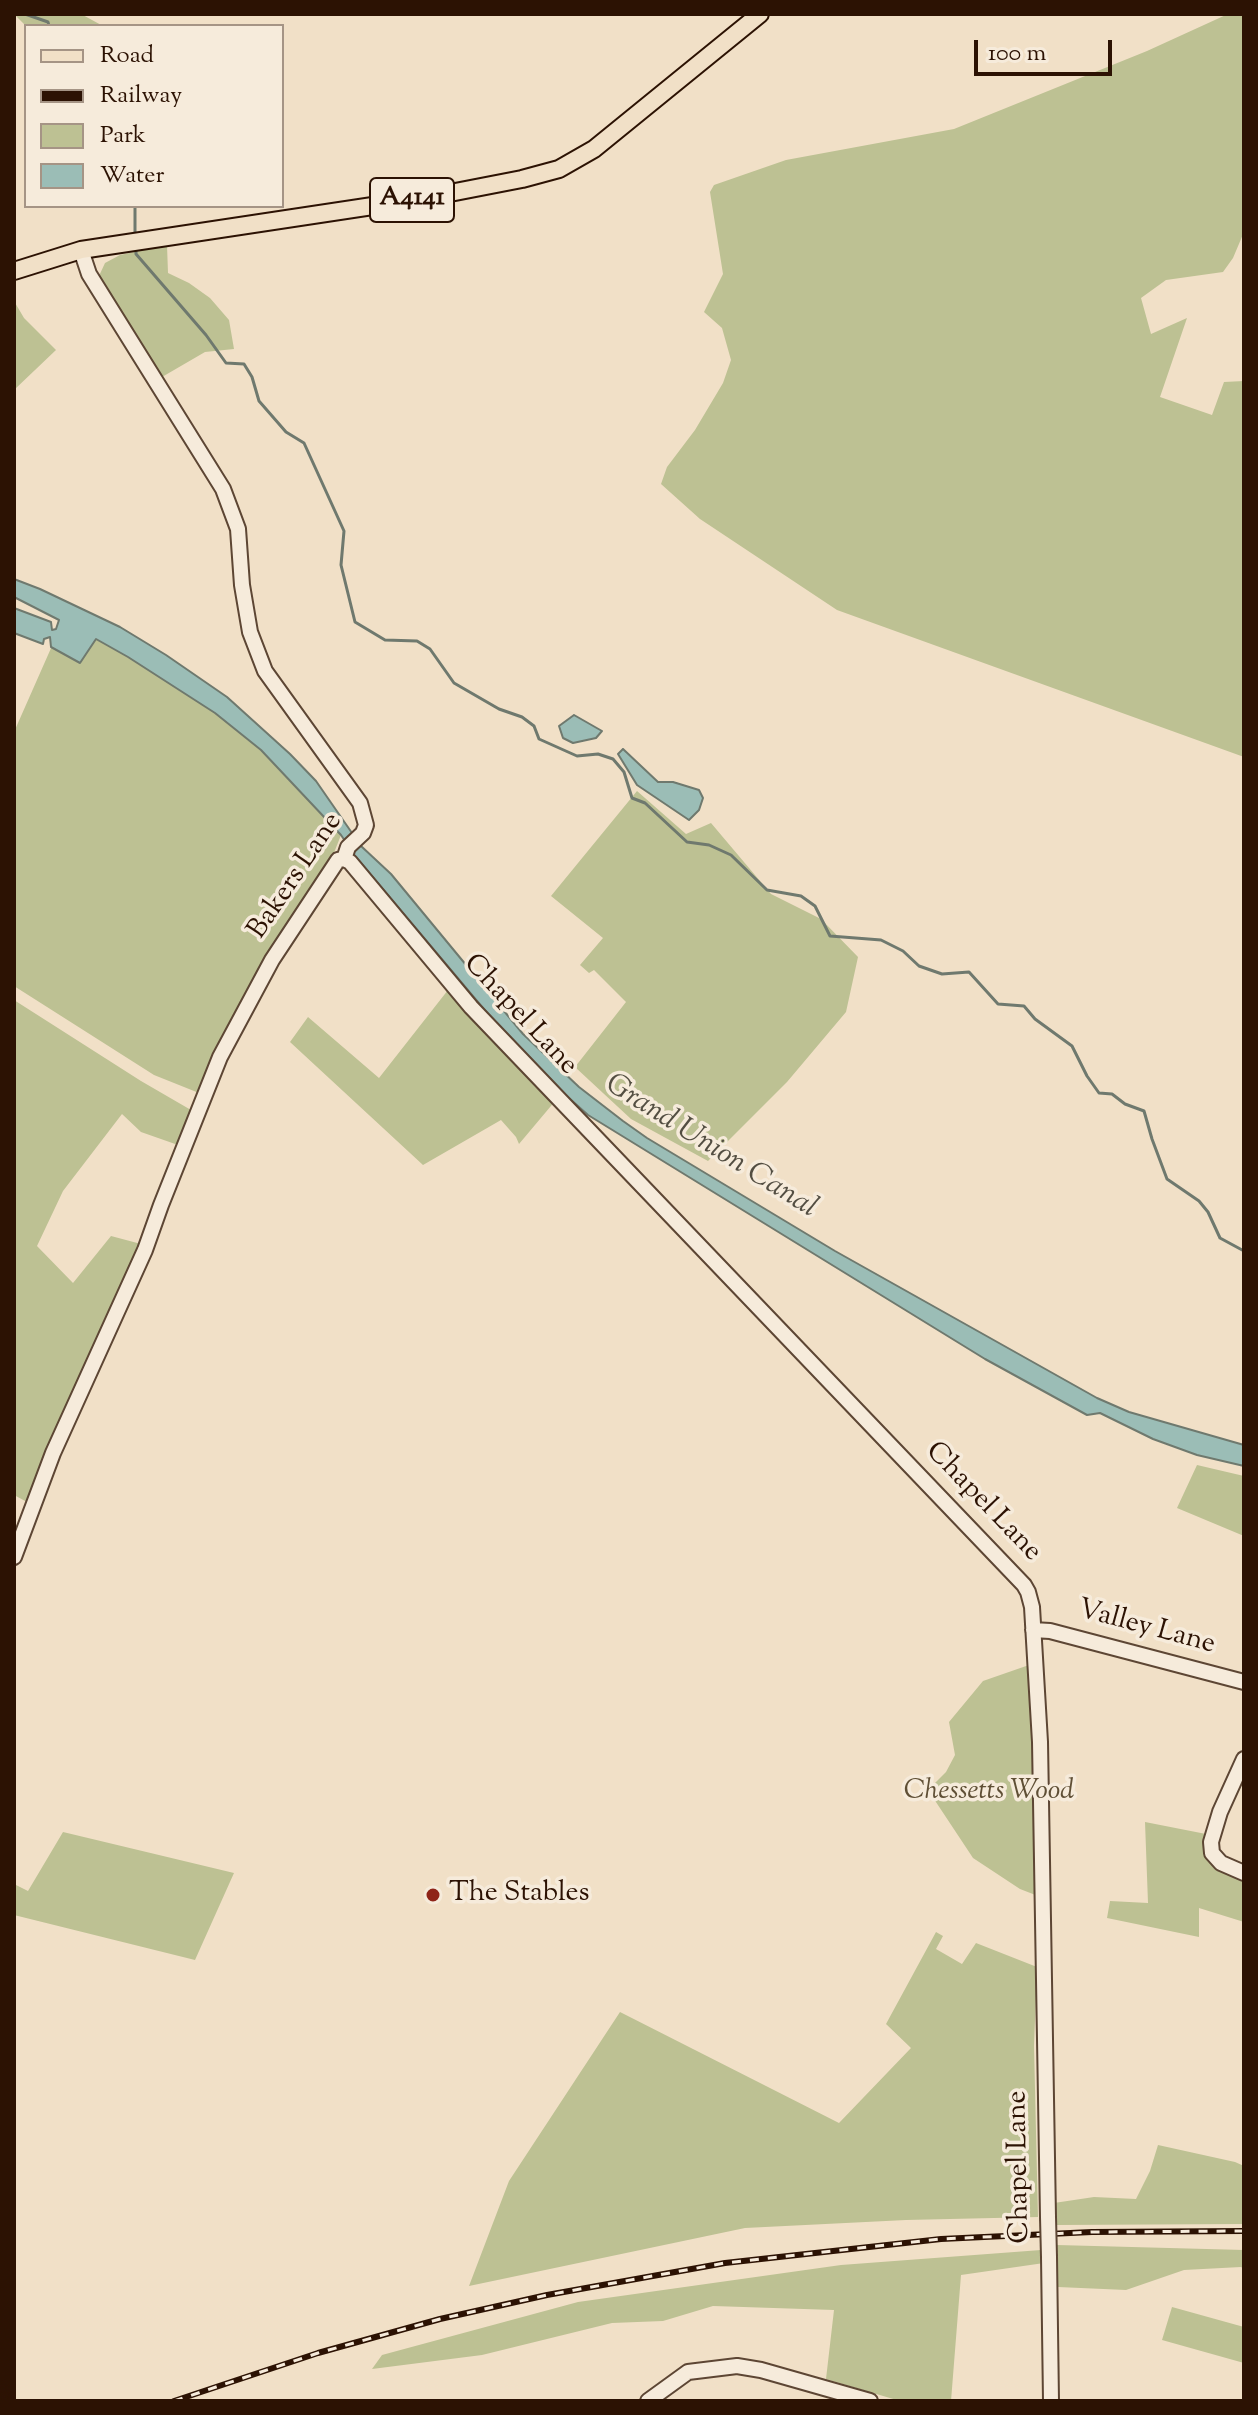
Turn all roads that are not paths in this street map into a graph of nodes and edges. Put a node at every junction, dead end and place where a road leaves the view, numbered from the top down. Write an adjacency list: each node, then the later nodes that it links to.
1 (760, 14): 2 (main road, A4141)
2 (81, 250): 3 (main road, A4141); 4 (street, Bakers Lane)
3 (14, 271)
4 (346, 853): 5 (street, Bakers Lane); 6 (street, Chapel Lane)
5 (14, 1557)
6 (1033, 1630): 7 (street, Valley Lane); 12 (street, Chapel Lane, bridge)
7 (1244, 1682)
8 (1244, 1759): 9 (street)
9 (1244, 1873)
10 (648, 2401): 11 (street)
11 (870, 2401)
12 (1051, 2401)

